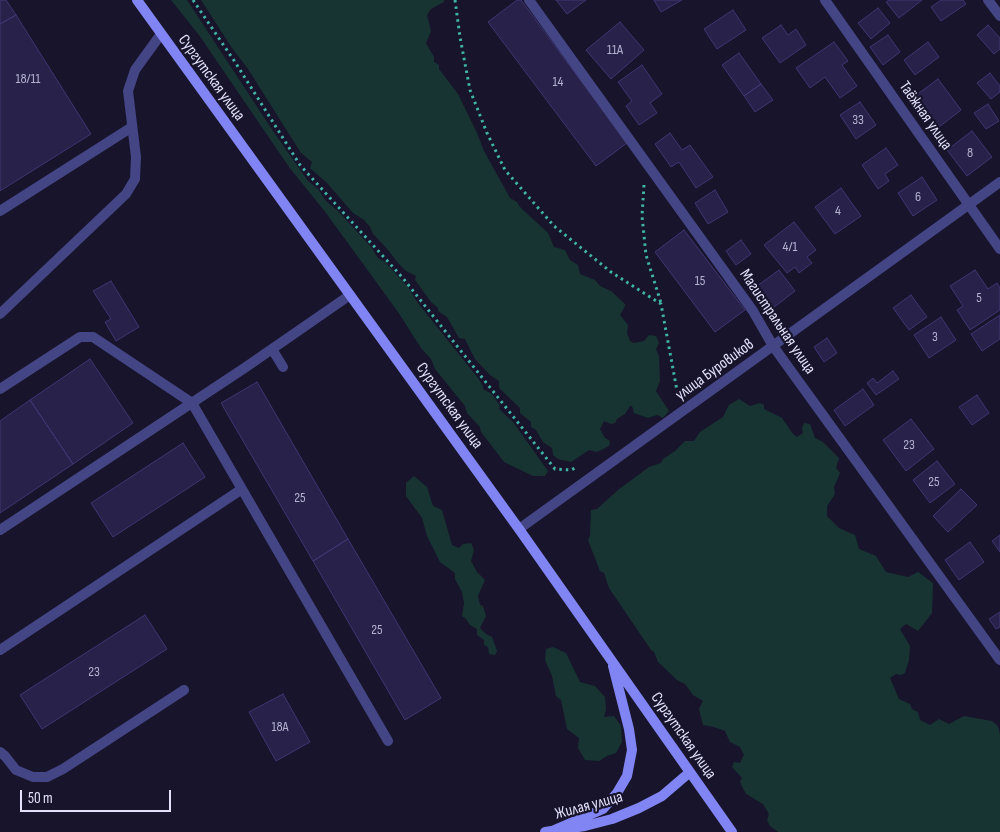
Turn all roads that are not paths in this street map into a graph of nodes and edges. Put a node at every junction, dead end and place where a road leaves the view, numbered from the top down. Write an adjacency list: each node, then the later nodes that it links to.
1 (137, 0): 6 (main road, Сургутская улица)
2 (529, 0): 14 (street, Магистральная улица)
3 (825, 0): 9 (street, Таёжная улица)
4 (988, 0): 5 (street)
5 (1000, 16)
6 (161, 34): 7 (street); 12 (main road, Сургутская улица)
7 (132, 127): 10 (street); 13 (street)
8 (1000, 182): 9 (street, улица Буровиков)
9 (968, 205): 11 (street, Таёжная улица); 14 (street, улица Буровиков)
10 (0, 211)
11 (1000, 249)
12 (350, 295): 15 (street); 20 (main road, Сургутская улица)
13 (0, 314)
14 (773, 346): 20 (street, улица Буровиков); 24 (street, Магистральная улица)
15 (272, 349): 16 (street); 18 (street)
16 (283, 367)
17 (0, 389): 18 (street)
18 (192, 403): 19 (street); 21 (street)
19 (242, 489): 22 (street); 26 (street)
20 (520, 528): 23 (main road, Сургутская улица)
21 (0, 530)
22 (0, 650)
23 (610, 657): 28 (main road, Сургутская улица); 29 (main road)
24 (1000, 660)
25 (184, 690): 27 (street)
26 (388, 741)
27 (0, 752)
28 (690, 772): 29 (main road, Жилая улица); 31 (main road, Сургутская улица)
29 (548, 832): 30 (main road)
30 (564, 832)
31 (732, 832)

